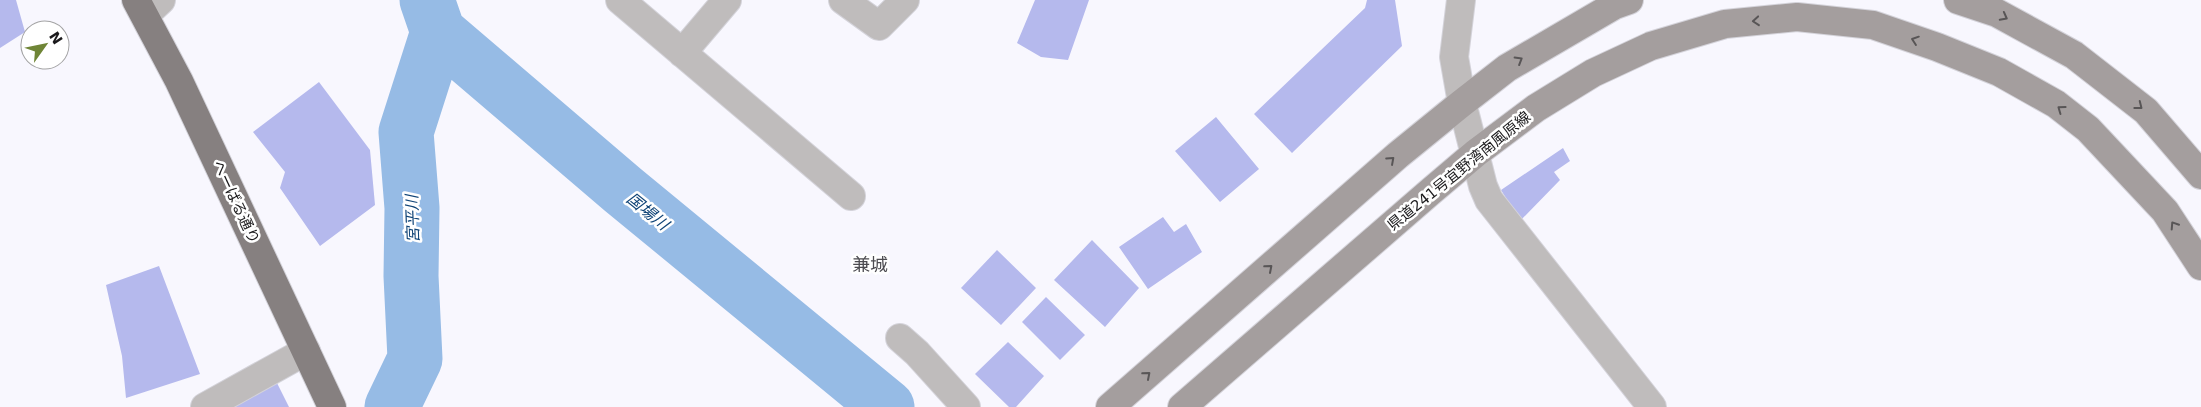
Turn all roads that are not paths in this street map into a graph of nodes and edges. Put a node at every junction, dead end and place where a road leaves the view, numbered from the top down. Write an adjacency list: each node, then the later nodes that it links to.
1 (620, 0): 9 (street)
2 (727, 0): 9 (street)
3 (843, 0): 4 (street)
4 (905, 0)
5 (1461, 0): 10 (street)
6 (1629, 0): 10 (main road, one-way to 6)
7 (1958, 0): 12 (main road, one-way to 12)
8 (147, 5): 16 (highway, へーばる通り)
9 (682, 53): 13 (street)
10 (1462, 103): 11 (street); 20 (main road, one-way to 10)
11 (1476, 154): 14 (main road, 県道241号宜野湾南風原線, one-way to 11); 21 (main road, 県道241号宜野湾南風原線); 22 (street)
12 (2201, 175)
13 (851, 196)
14 (2201, 266)
15 (900, 338): 19 (street)
16 (306, 352): 17 (street); 18 (highway, へーばる通り)
17 (205, 407)
18 (332, 407)
19 (966, 407)
20 (1110, 407)
21 (1182, 407)
22 (1652, 407)

